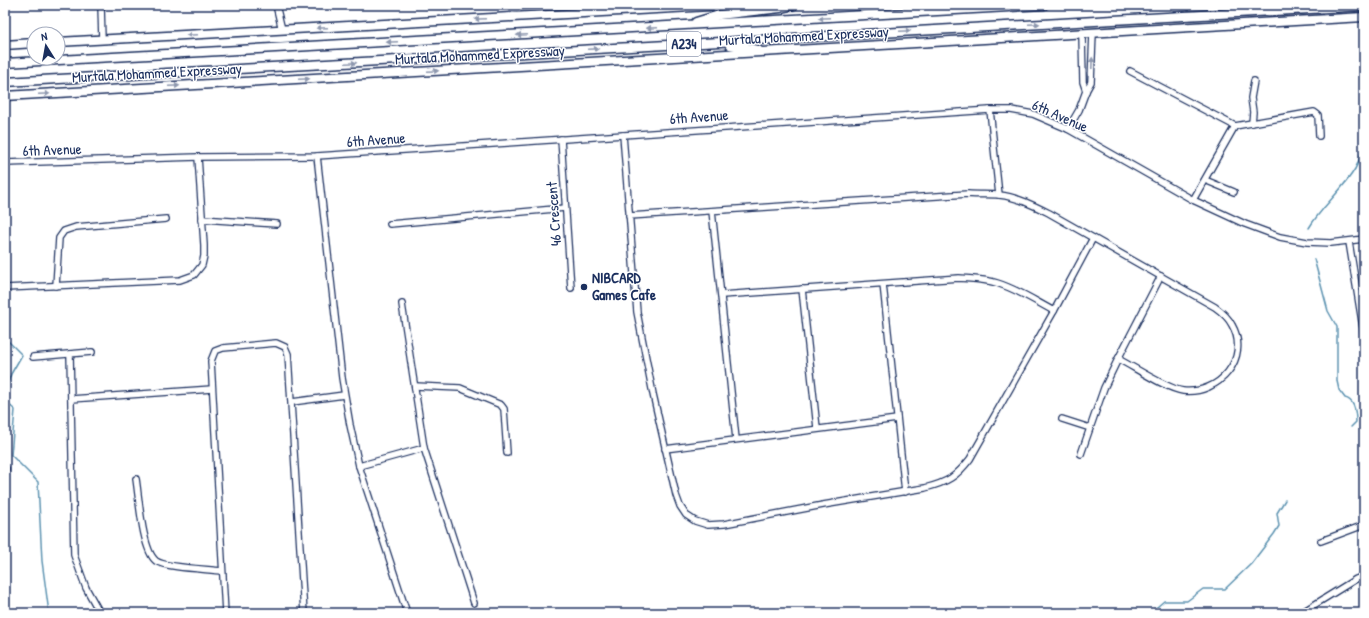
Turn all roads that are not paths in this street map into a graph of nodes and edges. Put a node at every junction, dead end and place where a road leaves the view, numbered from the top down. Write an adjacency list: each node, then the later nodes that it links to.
1 (101, 5): 12 (street)
2 (276, 5): 9 (street)
3 (728, 5): 9 (highway, one-way to 9)
4 (794, 5): 8 (highway)
5 (1044, 5): 8 (highway, Murtala Mohammed Expressway / A234, one-way to 8)
6 (1364, 6): 14 (highway, Murtala Mohammed Expressway / A234, one-way to 6)
7 (1364, 17): 10 (highway, Murtala Mohammed Expressway)
8 (684, 26): 18 (highway, Murtala Mohammed Expressway / A234, one-way to 18)
9 (282, 30): 12 (highway, one-way to 12)
10 (1093, 33): 11 (highway, Murtala Mohammed Expressway); 22 (street, one-way to 10)
11 (1082, 34): 17 (highway, Murtala Mohammed Expressway); 22 (street)
12 (102, 40): 13 (highway)
13 (66, 42)
14 (715, 42): 17 (highway); 21 (highway, Murtala Mohammed Expressway / A234, one-way to 14)
15 (26, 44): 16 (highway)
16 (5, 45)
17 (771, 52): 23 (highway, Murtala Mohammed Expressway, one-way to 17)
18 (5, 64)
19 (1130, 71): 26 (street)
20 (1254, 81): 25 (street)
21 (5, 82)
22 (1086, 91): 27 (street)
23 (5, 96)
24 (990, 110): 27 (street, 6th Avenue); 28 (street, 6th Avenue); 36 (street)
25 (1252, 124): 26 (street); 29 (street)
26 (1235, 126): 34 (street)
27 (1068, 129): 37 (street, 6th Avenue)
28 (622, 135): 30 (street, 6th Avenue); 40 (street)
29 (1320, 136)
30 (561, 139): 31 (street, 6th Avenue); 38 (street, 46 Crescent)
31 (317, 156): 32 (street, 6th Avenue); 64 (street)
32 (198, 157): 33 (street, 6th Avenue); 42 (street)
33 (5, 163)
34 (1205, 180): 35 (street); 37 (street)
35 (1234, 192)
36 (999, 195): 39 (street); 45 (street)
37 (1193, 200): 47 (street, 6th Avenue)
38 (565, 208): 44 (street); 52 (street, 46 Crescent)
39 (712, 211): 40 (street); 54 (street)
40 (629, 216): 73 (street)
41 (166, 219): 50 (street)
42 (202, 219): 43 (street); 50 (street)
43 (277, 224)
44 (390, 224)
45 (1093, 238): 48 (street); 56 (street)
46 (1364, 239): 47 (street, 6th Avenue)
47 (1349, 242): 57 (street)
48 (1161, 276): 61 (street); 61 (street)
49 (883, 284): 53 (street); 56 (street); 67 (street)
50 (56, 286): 51 (street)
51 (5, 288)
52 (570, 288)
53 (802, 289): 54 (street); 69 (street)
54 (722, 295): 71 (street)
55 (402, 304): 62 (street)
56 (1054, 311): 78 (street)
57 (1364, 334)
58 (92, 352): 59 (street)
59 (70, 354): 60 (street); 65 (street)
60 (33, 356)
61 (1118, 359): 70 (street)
62 (415, 386): 72 (street); 74 (street)
63 (212, 389): 65 (street); 66 (street); 81 (street)
64 (344, 394): 66 (street); 76 (street)
65 (71, 400): 84 (street)
66 (292, 402): 86 (street)
67 (897, 419): 69 (street); 78 (street)
68 (1062, 419): 70 (street)
69 (817, 428): 71 (street)
70 (1090, 428): 75 (street)
71 (736, 439): 73 (street)
72 (424, 448): 76 (street); 83 (street)
73 (665, 449): 78 (street)
74 (508, 453)
75 (1081, 454)
76 (359, 466): 87 (street)
77 (136, 479): 81 (street)
78 (905, 492)
79 (1364, 525): 80 (street)
80 (1321, 541)
81 (222, 571): 85 (street)
82 (1364, 576): 88 (street)
83 (474, 604)
84 (100, 613)
85 (225, 613)
86 (304, 613)
87 (407, 613)
88 (1301, 613)

